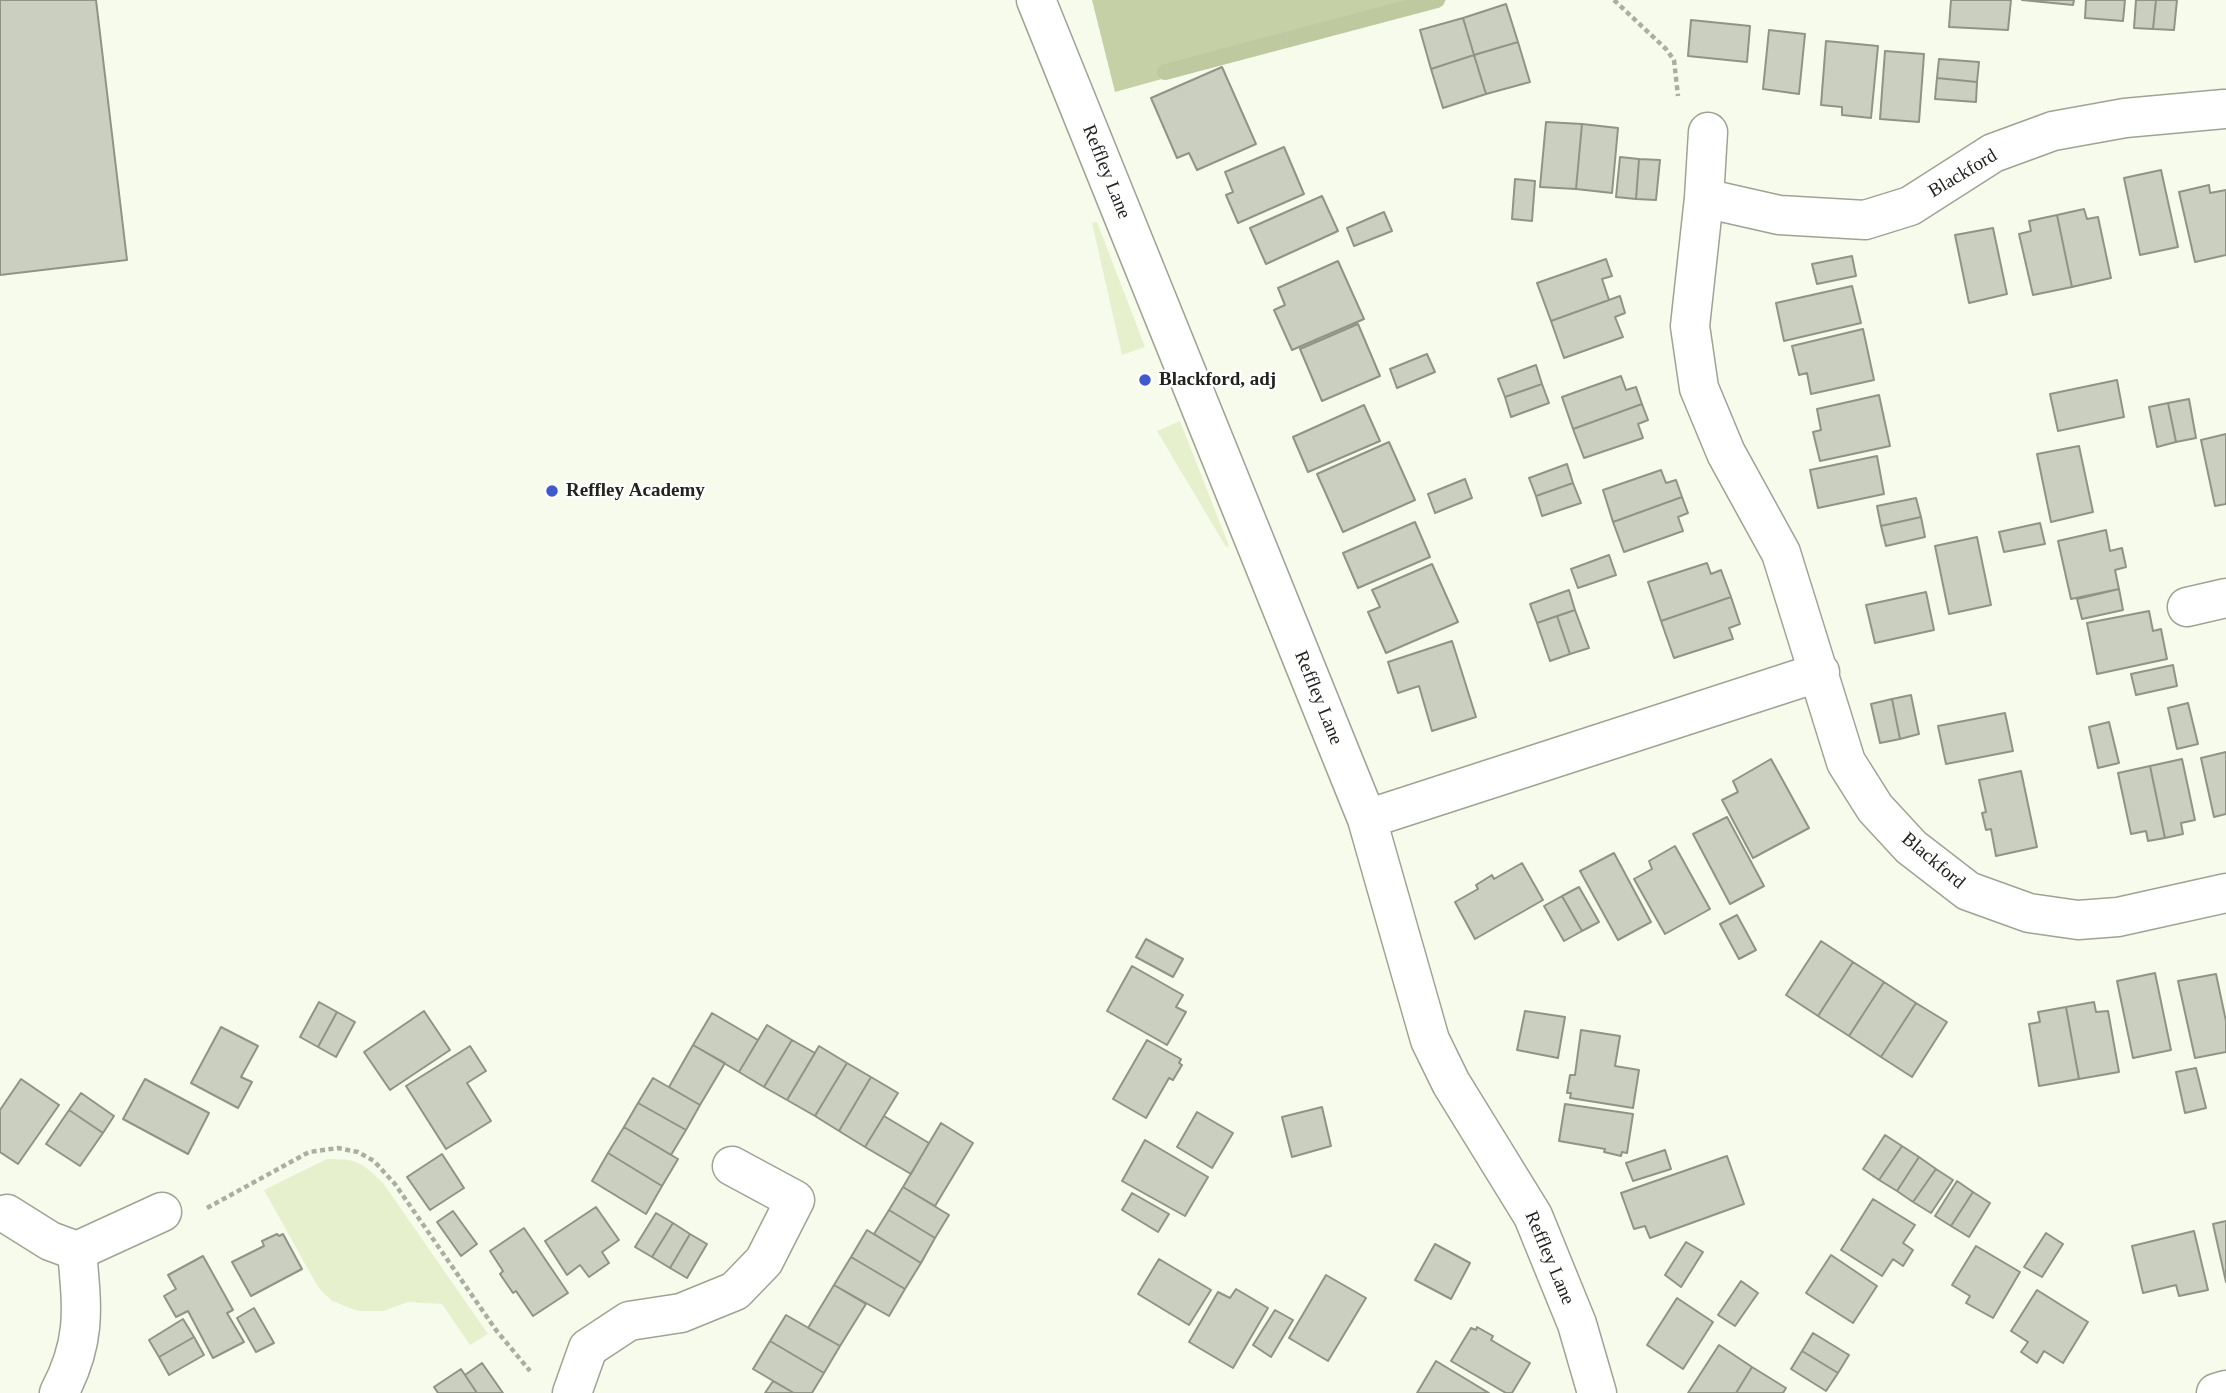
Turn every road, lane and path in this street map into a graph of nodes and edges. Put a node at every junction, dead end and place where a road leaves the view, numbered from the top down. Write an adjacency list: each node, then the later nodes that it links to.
1 (1036, 0): 9 (street, Reffley Lane)
2 (1614, 0): 4 (path)
3 (2224, 109): 5 (street, Blackford)
4 (1708, 132): 5 (street, Blackford)
5 (1704, 198): 8 (street, Blackford)
6 (2226, 598): 7 (street)
7 (2187, 607)
8 (1820, 672): 9 (street); 10 (street, Blackford)
9 (1367, 819): 19 (street, Reffley Lane)
10 (2226, 893)
11 (732, 1166): 18 (street)
12 (162, 1212): 14 (street); 15 (path)
13 (7, 1214): 14 (street)
14 (77, 1251): 17 (street)
15 (530, 1372)
16 (2226, 1391): 20 (street)
17 (59, 1393)
18 (572, 1393)
19 (1597, 1393)
20 (2216, 1393)

